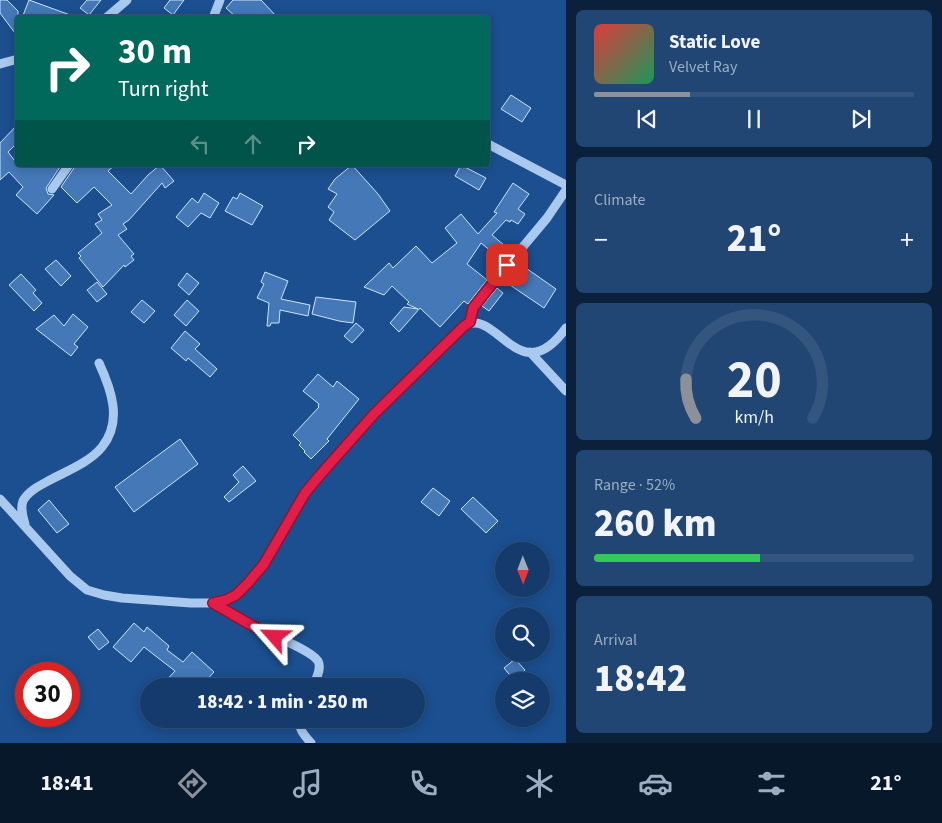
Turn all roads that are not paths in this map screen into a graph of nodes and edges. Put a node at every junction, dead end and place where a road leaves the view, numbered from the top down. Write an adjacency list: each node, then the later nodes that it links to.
1 (127, 0): 3 (street)
2 (220, 0): 4 (street)
3 (110, 15)
4 (217, 15)
5 (15, 60): 6 (street)
6 (0, 64)
7 (490, 145): 9 (street)
8 (68, 167): 10 (street)
9 (566, 185)
10 (52, 189)
11 (566, 190): 12 (street)
12 (470, 322): 14 (street); 19 (street)
13 (566, 328): 14 (street)
14 (530, 352): 16 (street)
15 (99, 363): 18 (street)
16 (566, 391)
17 (0, 499): 18 (street)
18 (26, 527): 19 (street)
19 (213, 603): 20 (street)
20 (316, 678)
21 (300, 728): 22 (street)
22 (310, 743)

